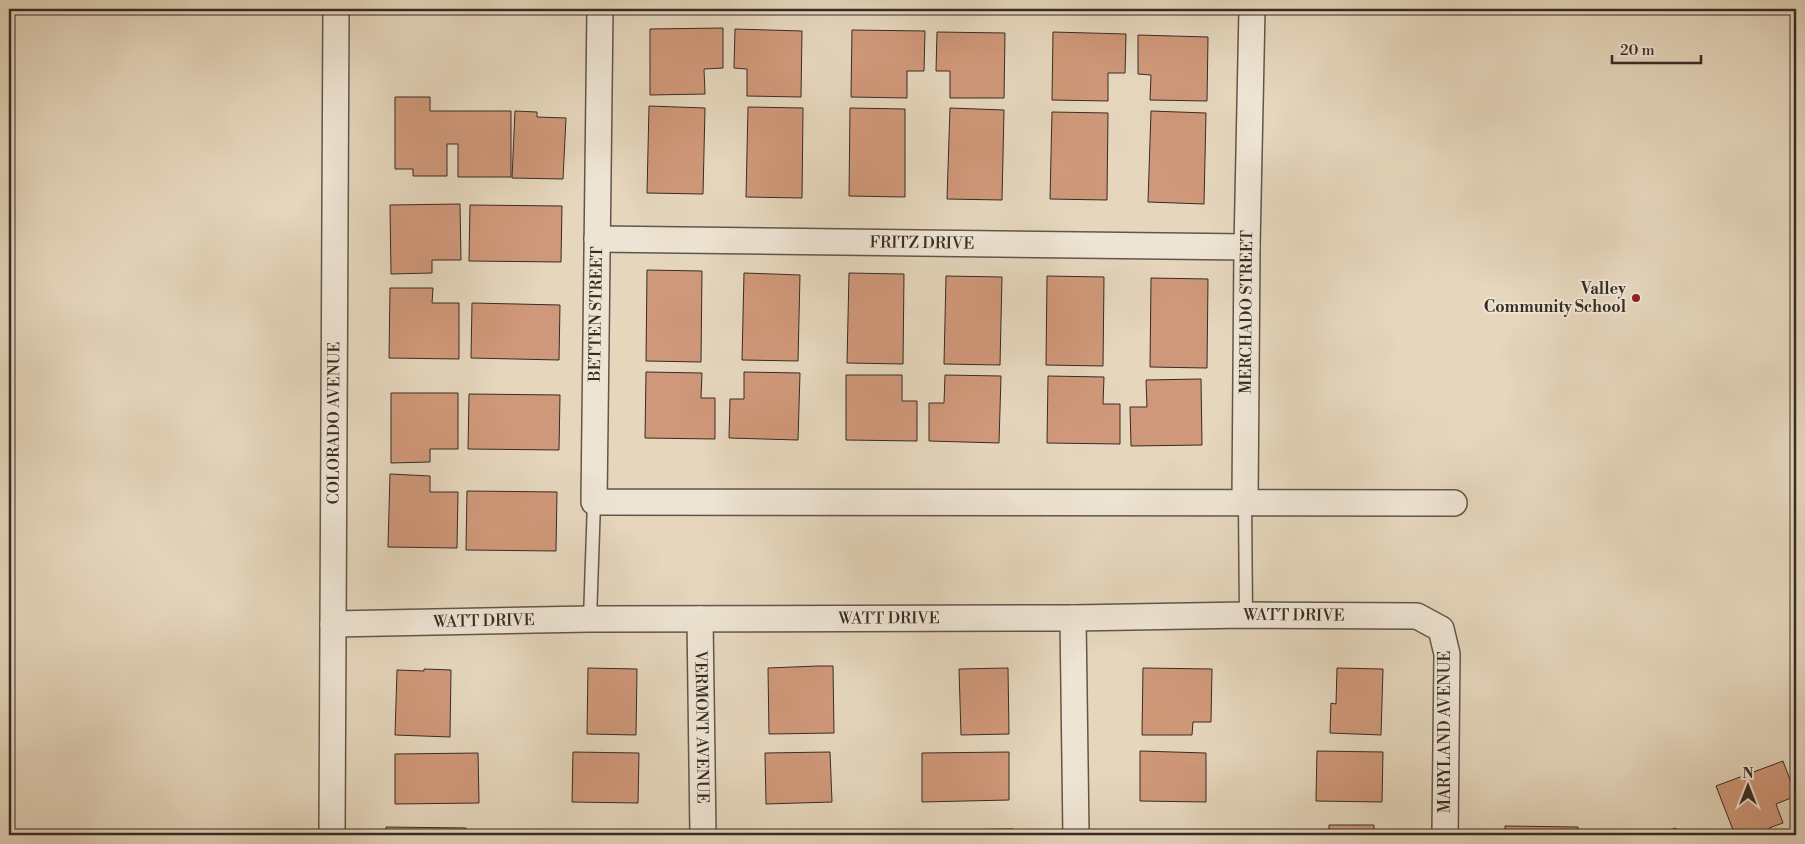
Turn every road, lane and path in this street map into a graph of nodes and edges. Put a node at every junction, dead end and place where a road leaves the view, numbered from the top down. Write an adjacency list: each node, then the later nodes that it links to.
1 (336, 9): 13 (street, COLORADO AVENUE)
2 (600, 9): 4 (street, BETTEN STREET)
3 (1252, 9): 5 (street, MERCHADO STREET)
4 (597, 239): 5 (street, FRITZ DRIVE); 6 (street, BETTEN STREET)
5 (1247, 247): 7 (street, MERCHADO STREET)
6 (594, 502): 7 (street); 11 (lane, BETTEN STREET)
7 (1245, 502): 8 (street); 9 (lane, MERCHADO STREET)
8 (1454, 502)
9 (1246, 615): 10 (street, WATT DRIVE); 14 (street, WATT DRIVE)
10 (1073, 618): 12 (street, WATT DRIVE); 17 (street)
11 (590, 619): 12 (street, WATT DRIVE); 13 (street, WATT DRIVE)
12 (700, 619): 16 (street, VERMONT AVENUE)
13 (333, 624): 15 (street, COLORADO AVENUE)
14 (1441, 629): 18 (street, MARYLAND AVENUE)
15 (332, 835)
16 (703, 835)
17 (1076, 835)
18 (1445, 835)

